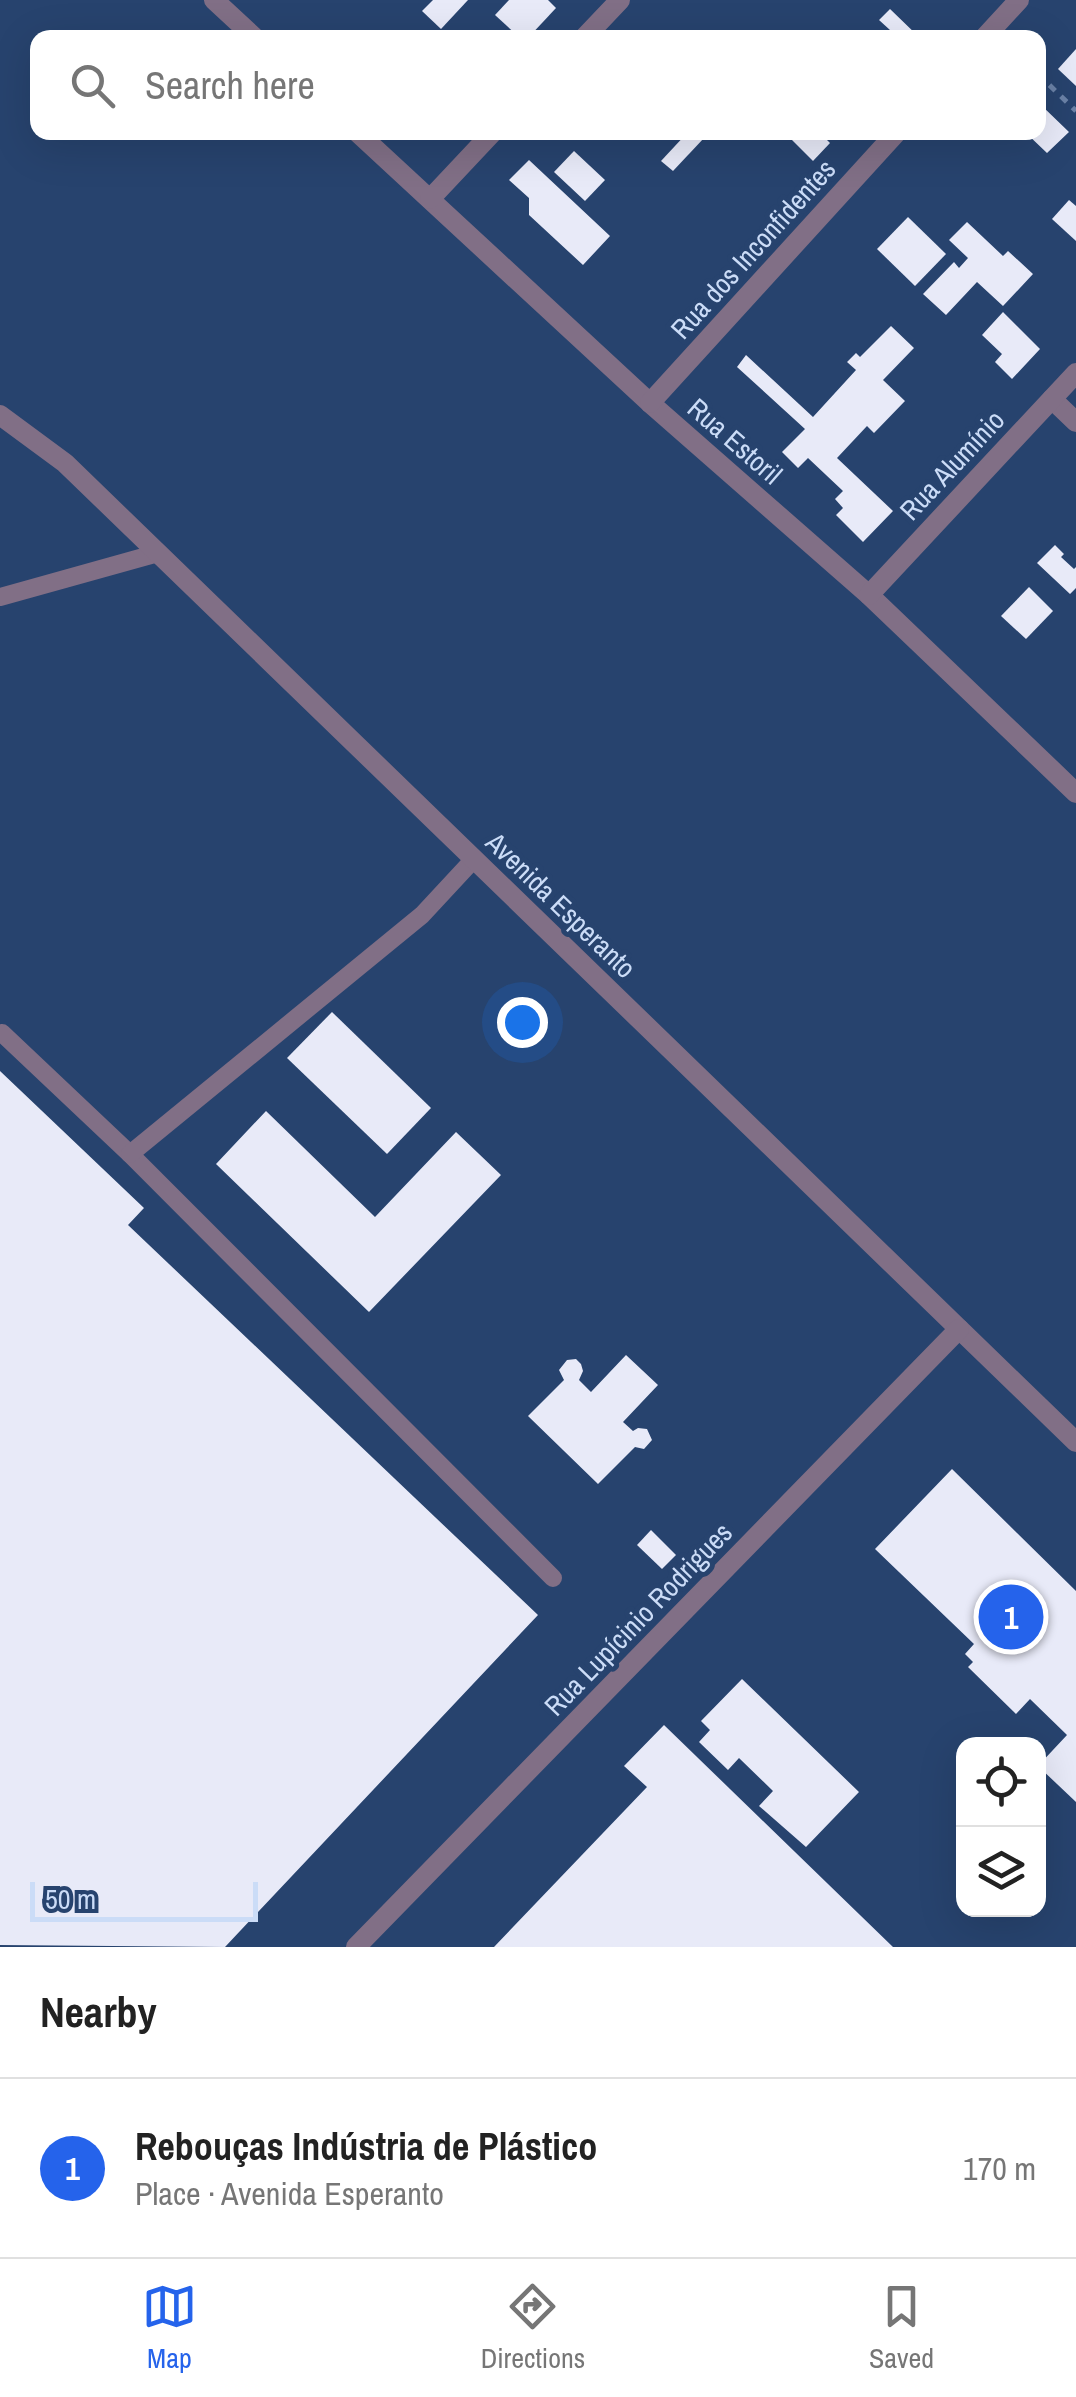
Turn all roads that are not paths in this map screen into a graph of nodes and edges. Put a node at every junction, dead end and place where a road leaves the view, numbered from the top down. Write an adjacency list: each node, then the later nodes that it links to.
1 (214, 0): 4 (street)
2 (620, 0): 5 (street)
3 (1019, 0): 6 (street)
4 (246, 30)
5 (592, 30)
6 (991, 30)
7 (367, 140): 10 (street, Rua Estoril)
8 (486, 140): 10 (street)
9 (890, 140): 13 (street, Rua dos Inconfidentes)
10 (430, 199): 13 (street, Rua Estoril)
11 (1076, 373): 12 (street, Rua Alumínio)
12 (1052, 399): 15 (street); 17 (street, Rua Alumínio)
13 (650, 403): 17 (street, Rua Estoril)
14 (0, 415): 16 (street, Avenida Esperanto)
15 (1076, 422)
16 (158, 553): 18 (lane); 20 (street, Avenida Esperanto)
17 (868, 595): 19 (street, Rua Estoril)
18 (0, 597)
19 (1076, 793)
20 (474, 859): 22 (lane); 23 (street, Avenida Esperanto)
21 (2, 1033): 22 (lane)
22 (130, 1154): 25 (lane)
23 (959, 1328): 24 (street, Avenida Esperanto); 26 (street, Rua Lupícinio Rodrigues)
24 (1076, 1442)
25 (553, 1578)
26 (356, 1947)

